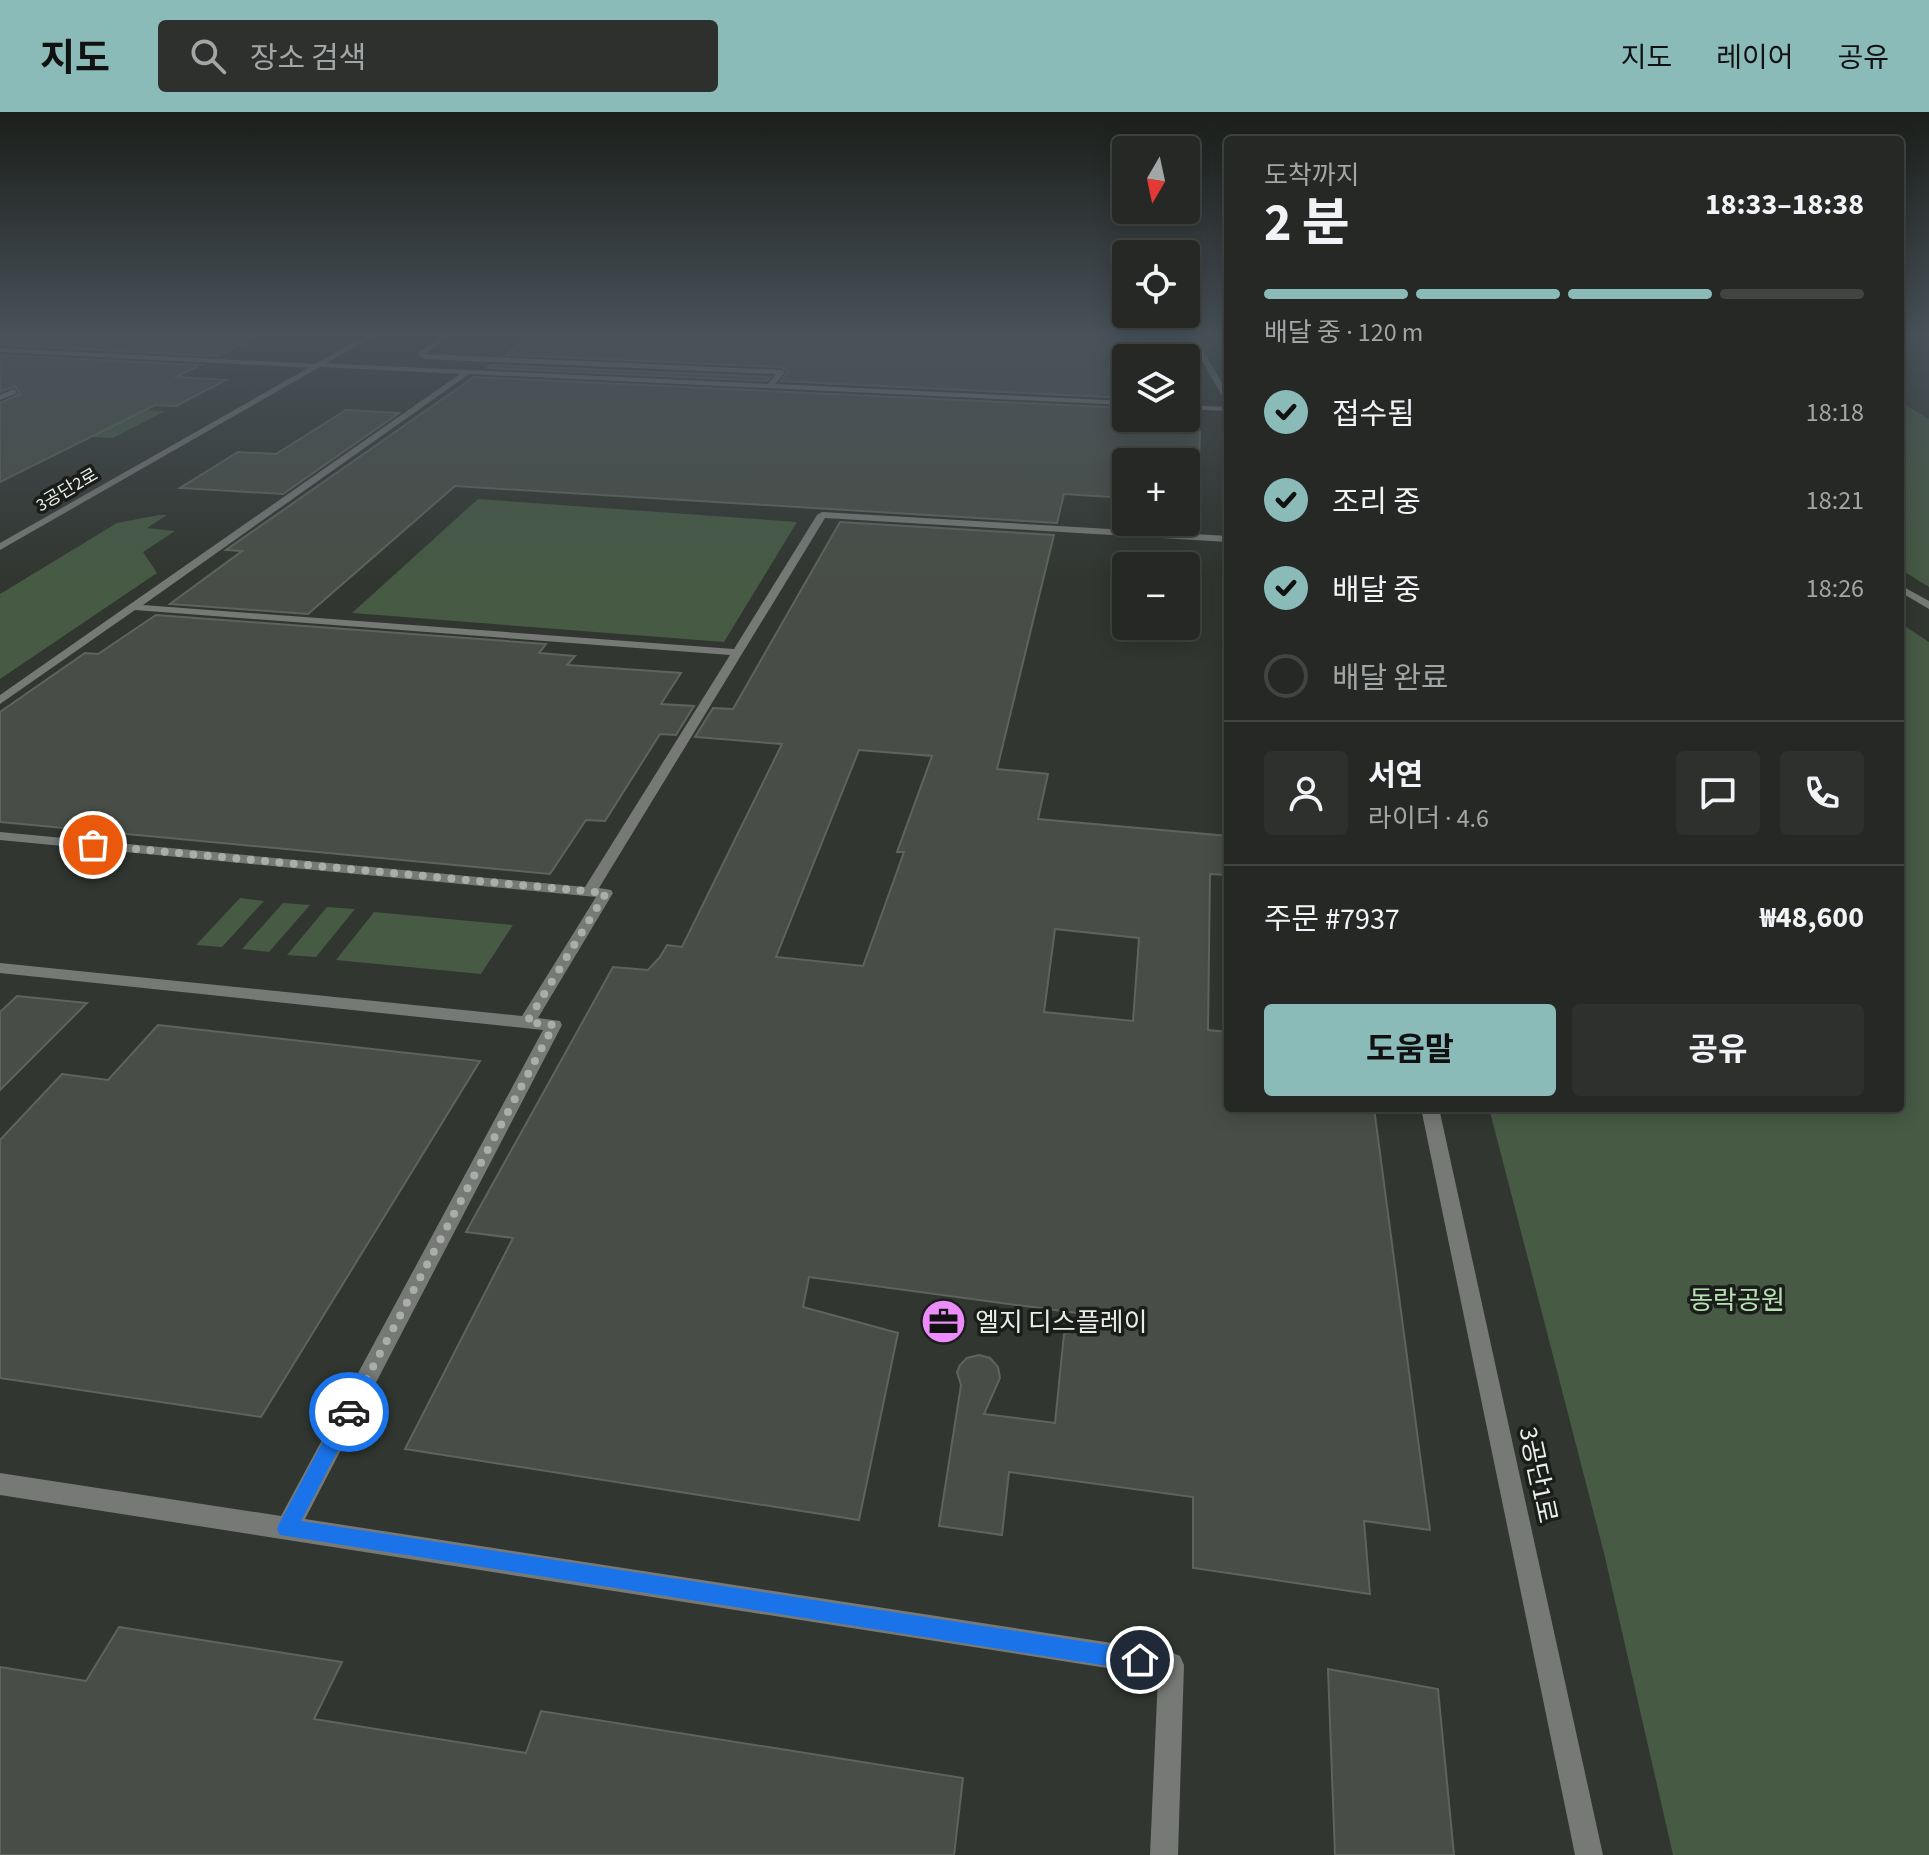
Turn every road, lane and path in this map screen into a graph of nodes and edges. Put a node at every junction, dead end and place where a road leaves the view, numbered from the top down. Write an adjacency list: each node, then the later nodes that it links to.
1 (234, 414): 4 (street, 3공단2로)
2 (407, 414): 7 (street)
3 (1224, 539): 8 (street)
4 (0, 547)
5 (1904, 590): 6 (street)
6 (1929, 606)
7 (132, 607): 8 (street); 9 (street)
8 (735, 652): 11 (street)
9 (0, 700)
10 (0, 836): 11 (street)
11 (589, 892): 13 (street)
12 (0, 968): 13 (street)
13 (527, 1022): 16 (street)
14 (1431, 1112): 18 (street, 3공단1로)
15 (0, 1484): 16 (street)
16 (287, 1529): 17 (street)
17 (1164, 1855)
18 (1589, 1855)

